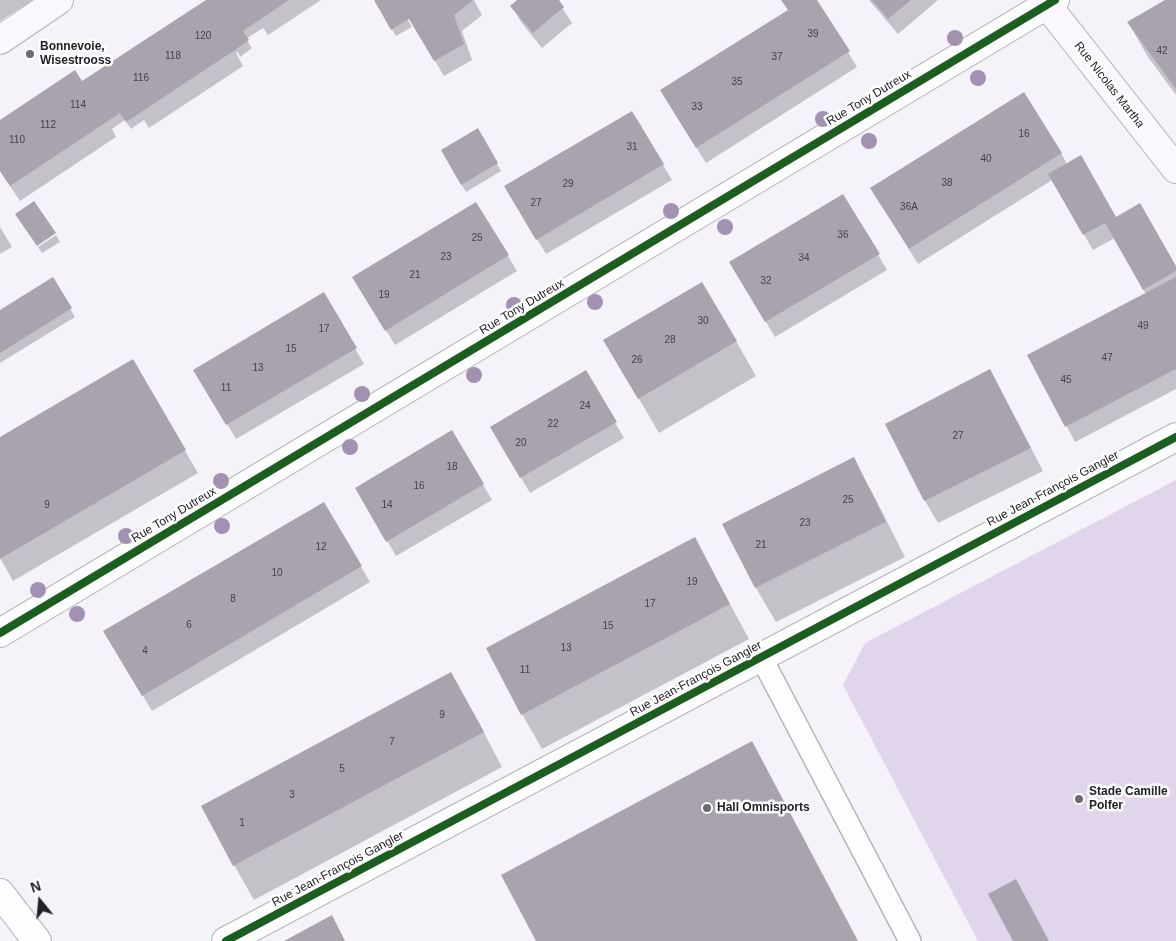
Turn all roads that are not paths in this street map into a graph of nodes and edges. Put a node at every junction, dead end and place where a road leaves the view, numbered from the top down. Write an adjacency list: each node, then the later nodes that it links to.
1 (59, 0): 3 (street)
2 (1048, 2): 4 (street, Rue Nicolas Martha); 6 (street, Rue Tony Dutreux)
3 (0, 40)
4 (1176, 169)
5 (1176, 437): 7 (street, Rue Jean-François Gangler)
6 (0, 633)
7 (761, 657): 10 (street, Rue Jean-François Gangler); 11 (lane)
8 (0, 893): 9 (street)
9 (36, 941)
10 (226, 941)
11 (910, 941)

